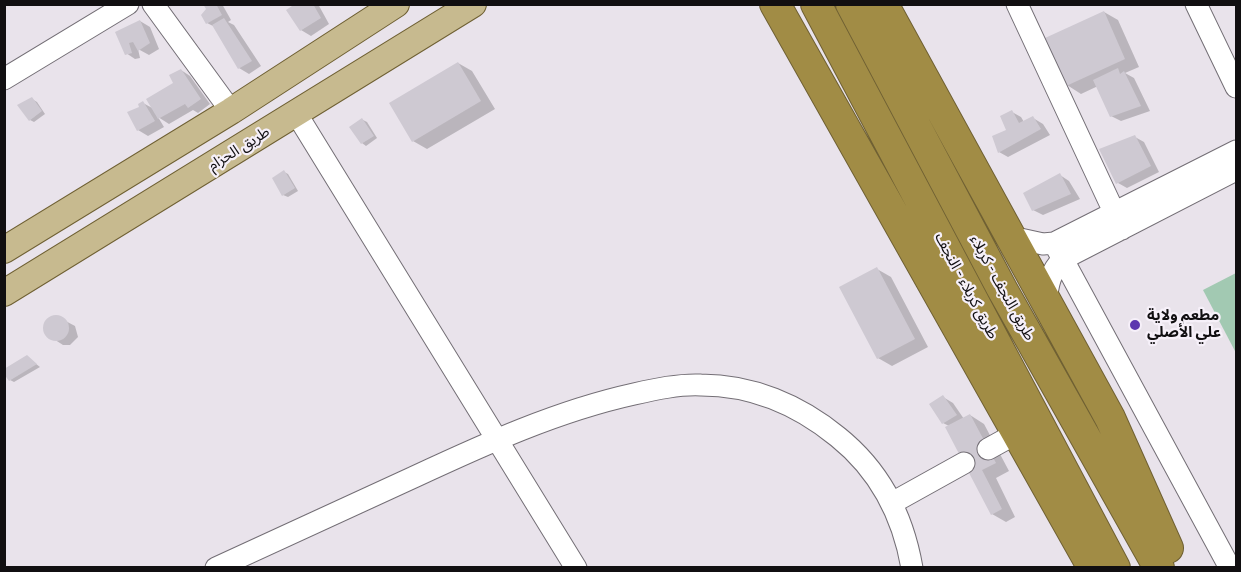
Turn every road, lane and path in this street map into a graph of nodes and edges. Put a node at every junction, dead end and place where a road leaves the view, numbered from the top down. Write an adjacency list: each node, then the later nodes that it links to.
1 (128, 4): 11 (street)
2 (153, 4): 13 (street)
3 (396, 4): 13 (main road)
4 (473, 4): 14 (main road, طريق الحزام)
5 (776, 4): 23 (highway)
6 (816, 4): 32 (highway, طريق کربلاء - النجف)
7 (851, 4): 33 (highway, طريق النجف - کربلاء)
8 (884, 4): 18 (highway)
9 (1017, 4): 17 (street)
10 (1196, 4): 12 (street)
11 (4, 79)
12 (1236, 87)
13 (231, 111): 19 (main road)
14 (296, 114): 21 (main road, طريق الحزام); 24 (street)
15 (1236, 150): 17 (street)
16 (1236, 170): 17 (street)
17 (1118, 221): 20 (street)
18 (1011, 237): 20 (street); 22 (highway)
19 (4, 250)
20 (1059, 251): 22 (street); 35 (street)
21 (4, 293)
22 (1046, 302): 34 (highway)
23 (1017, 433): 25 (street); 31 (highway)
24 (496, 439): 27 (street); 28 (street); 29 (street)
25 (988, 449)
26 (964, 463): 27 (street)
27 (892, 503): 30 (street)
28 (216, 567)
29 (576, 567)
30 (912, 567)
31 (1093, 567)
32 (1115, 567)
33 (1159, 567)
34 (1176, 567)
35 (1230, 567)

